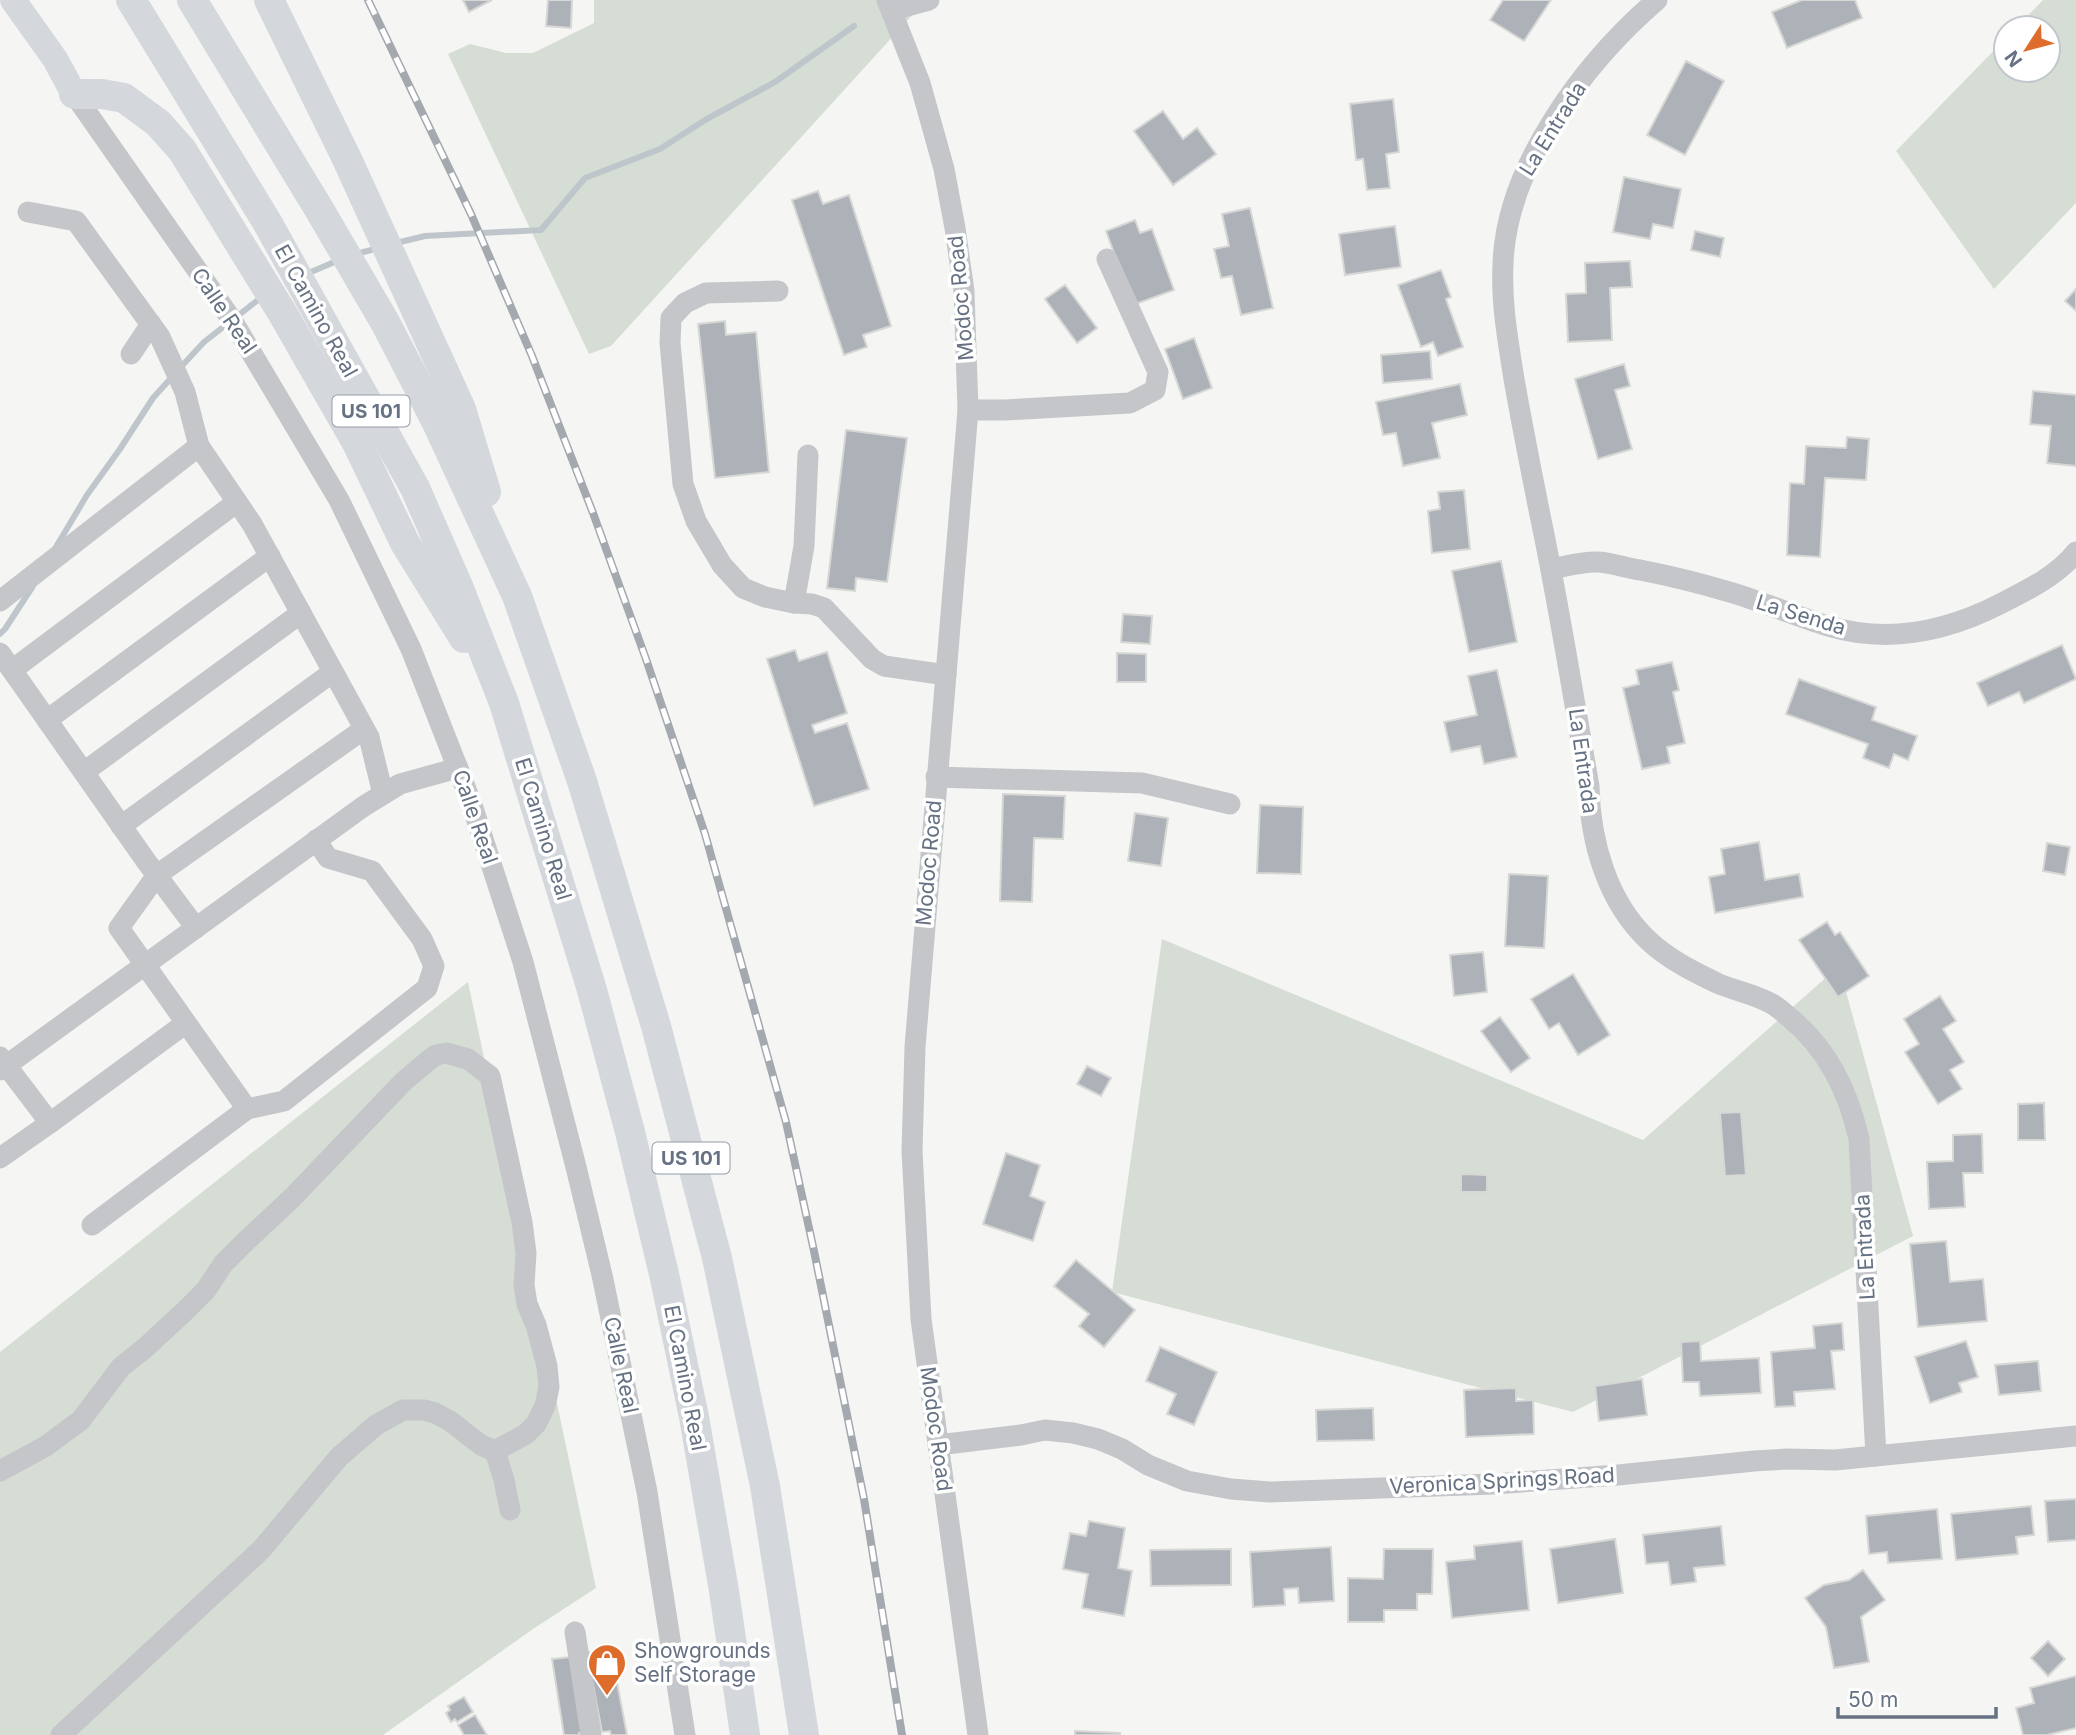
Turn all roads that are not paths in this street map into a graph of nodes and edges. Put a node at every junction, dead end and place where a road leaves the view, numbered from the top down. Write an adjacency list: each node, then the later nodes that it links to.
1 (13, 0): 8 (main road, Calle Real)
2 (131, 0): 28 (highway, El Camino Real / US 101)
3 (192, 0): 21 (highway, US 101)
4 (269, 0): 21 (highway)
5 (929, 0): 7 (street)
6 (1657, 0): 20 (street, La Entrada)
7 (889, 5): 14 (street, Modoc Road)
8 (74, 94): 28 (highway); 31 (street, Calle Real)
9 (28, 212): 12 (street)
10 (1107, 258): 14 (street)
11 (778, 291): 23 (street)
12 (151, 324): 13 (street); 15 (street)
13 (131, 354)
14 (968, 410): 27 (street, Modoc Road)
15 (199, 446): 17 (street); 22 (street)
16 (808, 455): 23 (street)
17 (237, 502): 19 (street); 25 (street)
18 (2076, 552): 20 (street, La Senda)
19 (270, 556): 24 (street); 29 (street)
20 (1552, 569): 50 (street, La Entrada)
21 (517, 596): 58 (highway, US 101)
22 (0, 601)
23 (793, 603): 27 (street)
24 (301, 613): 26 (street); 32 (street)
25 (6, 662): 29 (street)
26 (333, 671): 30 (street); 36 (street)
27 (946, 675): 33 (street, Modoc Road)
28 (504, 703): 57 (highway, El Camino Real / US 101)
29 (47, 720): 32 (street)
30 (364, 729): 34 (street); 38 (street)
31 (458, 768): 34 (street); 56 (street, Calle Real)
32 (84, 772): 36 (street)
33 (936, 777): 35 (street); 48 (street, Modoc Road)
34 (383, 794): 37 (street)
35 (1230, 804)
36 (121, 826): 38 (street)
37 (316, 840): 39 (street); 43 (street)
38 (157, 875): 39 (street); 40 (street)
39 (196, 928): 40 (street)
40 (145, 965): 41 (street); 42 (street)
41 (186, 1023): 43 (street); 44 (street)
42 (2, 1064): 44 (street)
43 (247, 1109): 46 (street)
44 (50, 1123): 45 (street)
45 (0, 1158)
46 (92, 1225)
47 (2076, 1436): 50 (street, Veronica Springs Road)
48 (938, 1444): 50 (street, Veronica Springs Road); 59 (street, Modoc Road)
49 (495, 1451): 51 (street); 52 (street); 54 (street)
50 (1876, 1456)
51 (0, 1471)
52 (510, 1510)
53 (575, 1632): 55 (street)
54 (61, 1735)
55 (591, 1735)
56 (685, 1735)
57 (745, 1735)
58 (804, 1735)
59 (978, 1735)

